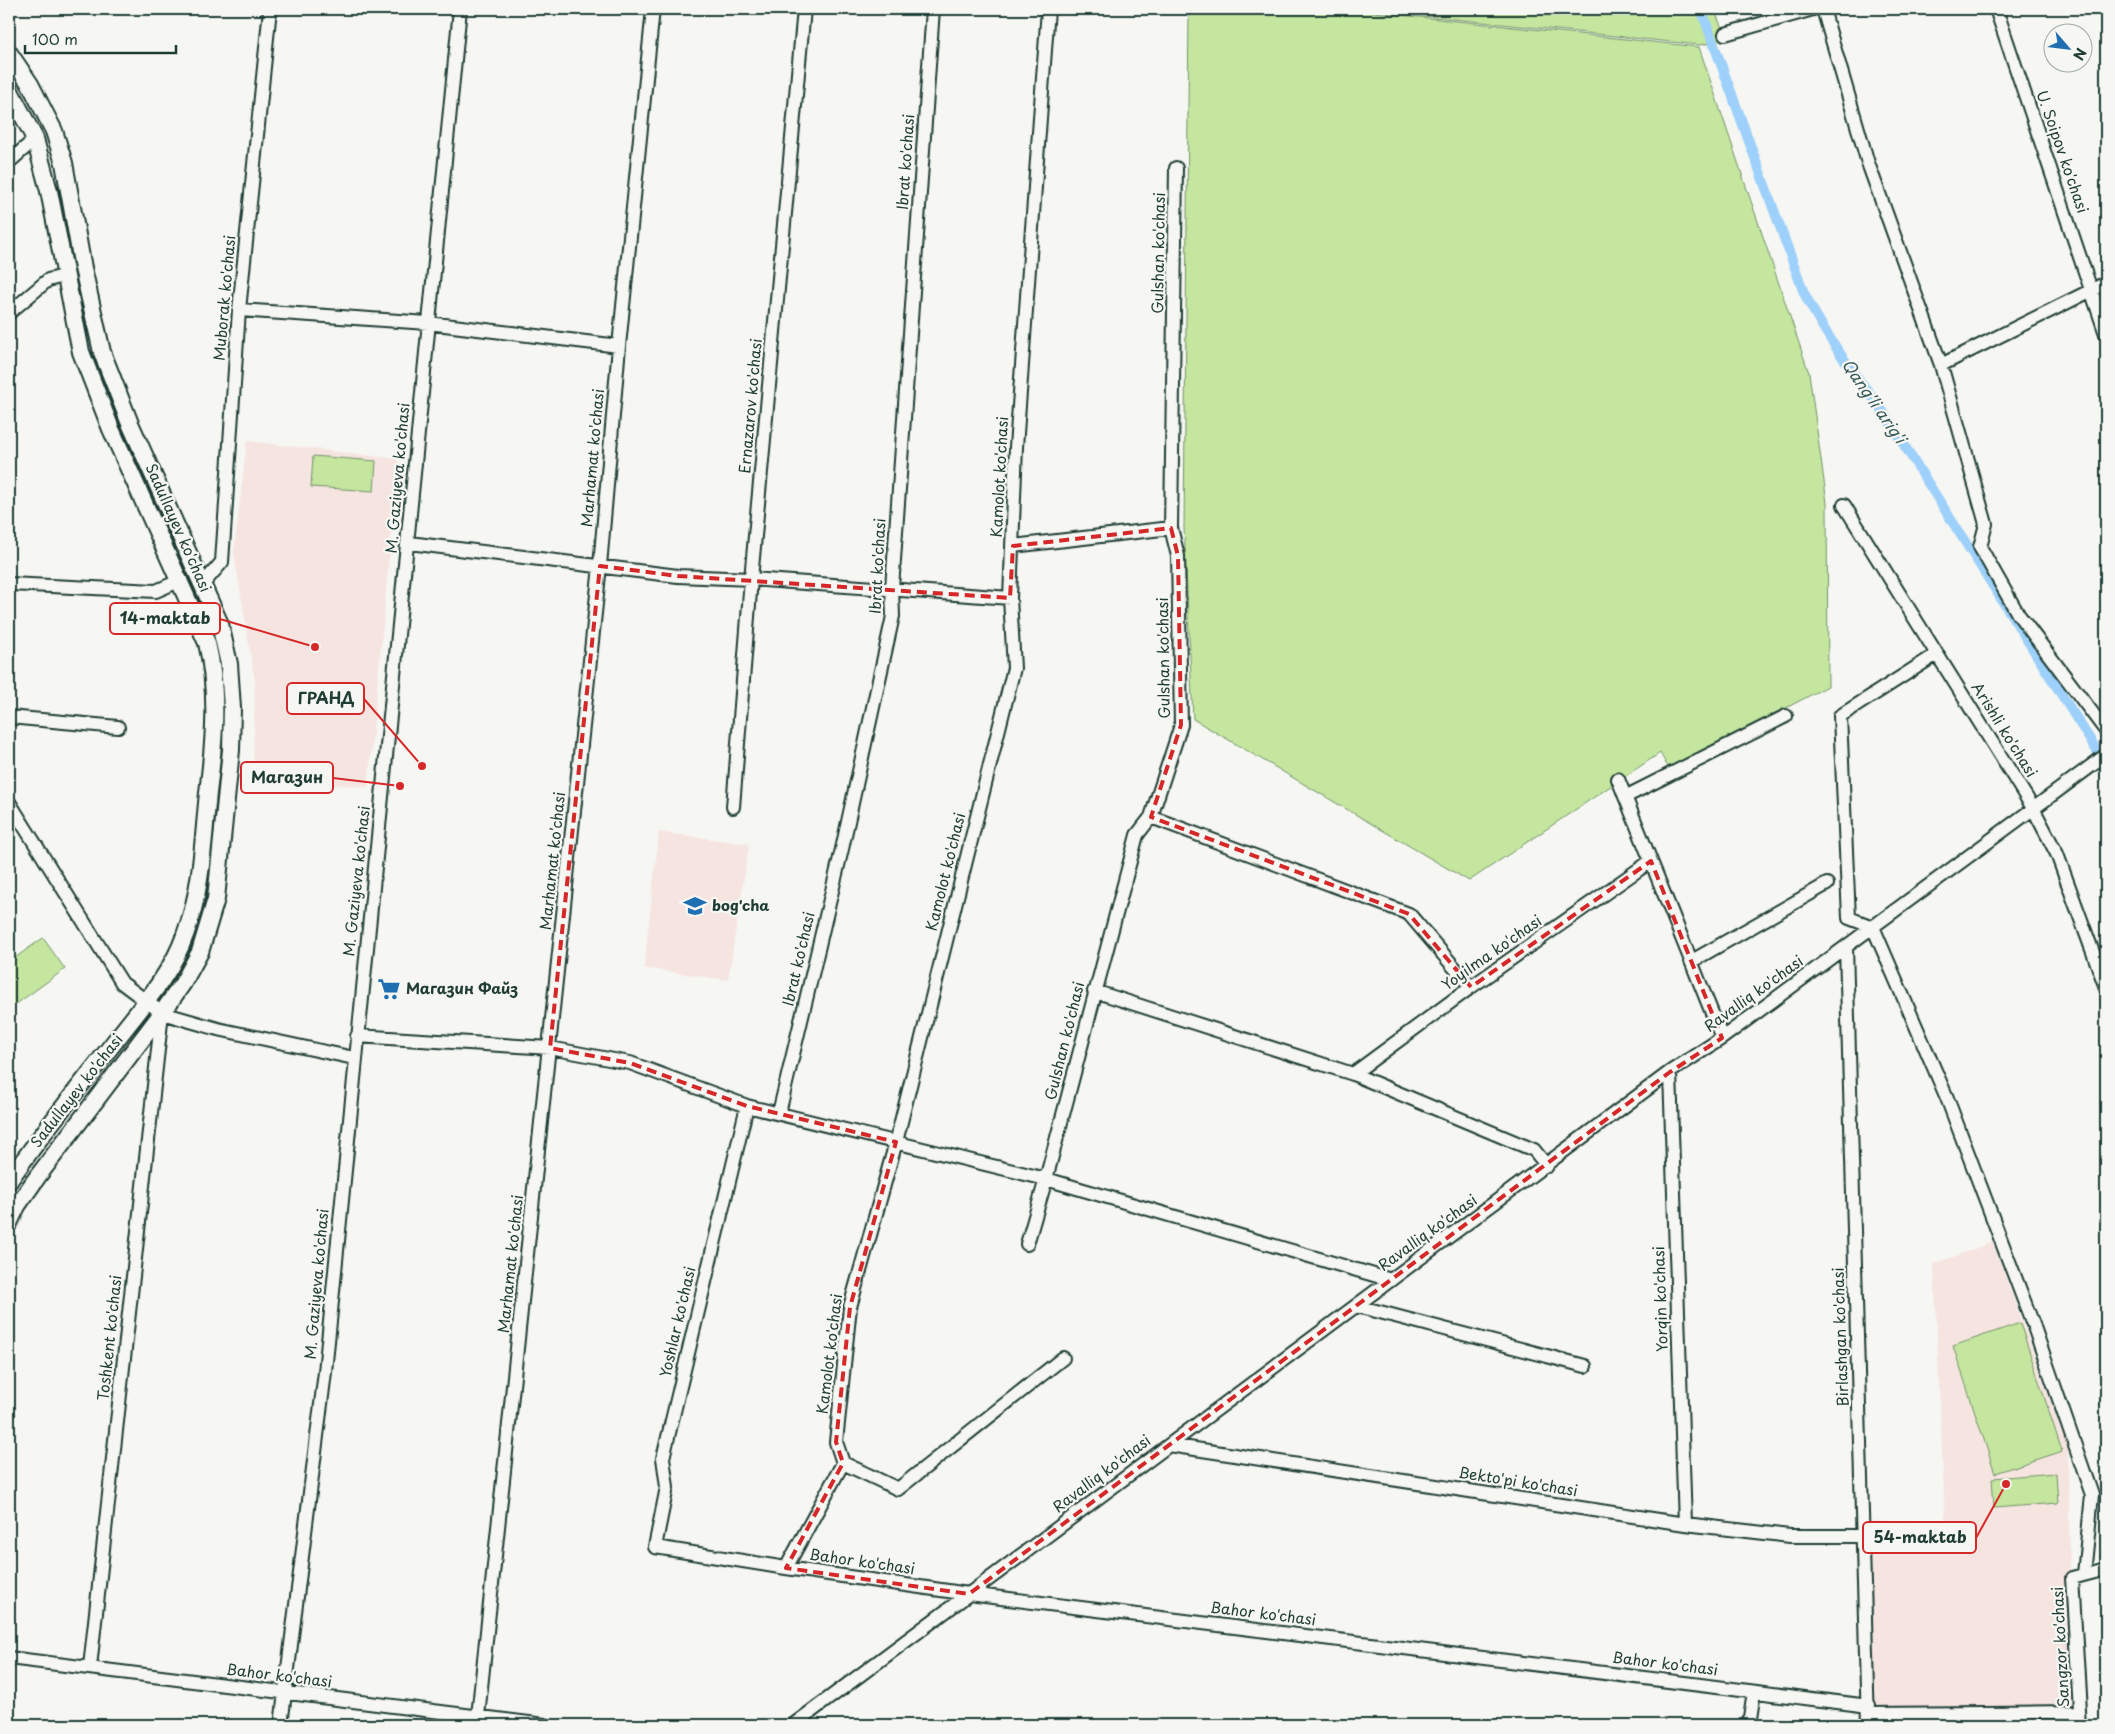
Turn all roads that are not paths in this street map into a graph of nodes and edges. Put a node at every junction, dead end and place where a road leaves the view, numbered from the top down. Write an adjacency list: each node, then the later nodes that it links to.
1 (270, 9): 19 (street, Muborak ko'chasi)
2 (460, 9): 21 (street, M. Gaziyeva ko'chasi)
3 (653, 9): 23 (street, Marhamat ko'chasi)
4 (804, 9): 30 (street, Ernazarov ko'chasi)
5 (933, 9): 34 (street, Ibrat ko'chasi)
6 (1048, 9): 28 (street, Kamolot ko'chasi)
7 (1813, 9): 10 (street)
8 (1823, 9): 24 (street)
9 (1996, 9): 18 (street, U. Soipov ko'chasi)
10 (1725, 34)
11 (9, 52): 33 (main road, Sadullayev ko'chasi)
12 (9, 89): 13 (main road, Sadullayev ko'chasi)
13 (35, 139): 14 (street); 16 (main road, Sadullayev ko'chasi)
14 (9, 162)
15 (1176, 168): 26 (street, Gulshan ko'chasi)
16 (64, 276): 20 (street); 31 (main road, Sadullayev ko'chasi)
17 (2106, 283): 18 (street)
18 (2092, 291): 22 (street, U. Soipov ko'chasi); 24 (street)
19 (239, 310): 21 (street); 33 (street, Muborak ko'chasi)
20 (9, 313)
21 (428, 323): 23 (street); 27 (street, M. Gaziyeva ko'chasi)
22 (2106, 334)
23 (619, 346): 29 (street, Marhamat ko'chasi)
24 (1941, 365): 40 (street)
25 (1844, 505): 36 (street, Arishli ko'chasi)
26 (1171, 528): 28 (street); 47 (street, Gulshan ko'chasi)
27 (408, 543): 29 (street); 58 (street, M. Gaziyeva ko'chasi)
28 (1013, 546): 35 (street, Kamolot ko'chasi)
29 (600, 566): 30 (street); 60 (street, Marhamat ko'chasi)
30 (751, 579): 34 (street); 45 (street, Ernazarov ko'chasi)
31 (181, 580): 32 (street); 56 (main road, Sadullayev ko'chasi)
32 (9, 584)
33 (203, 584): 57 (main road, Sadullayev ko'chasi)
34 (892, 588): 35 (street); 65 (street, Ibrat ko'chasi)
35 (1010, 598): 66 (street, Kamolot ko'chasi)
36 (1937, 654): 46 (street, Arishli ko'chasi); 50 (street)
37 (1786, 716): 43 (street)
38 (9, 717): 39 (street)
39 (118, 727)
40 (2106, 731)
41 (2106, 755): 46 (street, Ravalliq ko'chasi)
42 (1618, 779): 43 (street)
43 (1626, 797): 48 (street)
44 (9, 802): 56 (street)
45 (732, 807)
46 (2034, 808): 50 (street, Ravalliq ko'chasi); 54 (street, Arishli ko'chasi)
47 (1151, 817): 53 (street); 55 (street, Gulshan ko'chasi)
48 (1651, 860): 52 (street); 53 (street, Yoyilma ko'chasi)
49 (1827, 884): 52 (street)
50 (1873, 927): 51 (street, Ravalliq ko'chasi); 83 (street)
51 (1846, 947): 59 (street, Ravalliq ko'chasi); 79 (street, Birlashgan ko'chasi)
52 (1692, 961): 59 (street)
53 (1471, 987): 63 (street, Yoyilma ko'chasi)
54 (2106, 988)
55 (1094, 991): 63 (street); 68 (street, Gulshan ko'chasi)
56 (146, 1002): 57 (street); 69 (main road, Sadullayev ko'chasi)
57 (162, 1013): 61 (street); 70 (main road, Sadullayev ko'chasi); 86 (street, Toshkent ko'chasi)
58 (357, 1036): 60 (street); 61 (street, M. Gaziyeva ko'chasi)
59 (1722, 1038): 62 (street, Ravalliq ko'chasi)
60 (550, 1048): 64 (street); 91 (street, Marhamat ko'chasi)
61 (354, 1058): 88 (street, M. Gaziyeva ko'chasi)
62 (1670, 1072): 67 (street, Ravalliq ko'chasi); 78 (street, Yorqin ko'chasi)
63 (1353, 1074): 67 (street)
64 (746, 1106): 65 (street); 80 (street, Yoshlar ko'chasi)
65 (779, 1113): 66 (street)
66 (896, 1142): 68 (street); 77 (street, Kamolot ko'chasi)
67 (1548, 1166): 72 (street, Ravalliq ko'chasi)
68 (1046, 1179): 71 (street, Gulshan ko'chasi); 72 (street)
69 (9, 1181)
70 (9, 1223)
71 (1027, 1244)
72 (1391, 1280): 73 (street, Ravalliq ko'chasi)
73 (1357, 1306): 75 (street); 76 (street, Ravalliq ko'chasi)
74 (1063, 1358): 77 (street)
75 (1585, 1366)
76 (1170, 1445): 78 (street, Bekto'pi ko'chasi); 84 (street, Ravalliq ko'chasi)
77 (843, 1463): 81 (street)
78 (1686, 1524): 79 (street, Bekto'pi ko'chasi)
79 (1863, 1536): 90 (street, Birlashgan ko'chasi)
80 (655, 1547): 81 (street, Bahor ko'chasi)
81 (786, 1568): 84 (street, Bahor ko'chasi)
82 (2106, 1569): 83 (street)
83 (2084, 1574): 89 (street, Sangzor ko'chasi)
84 (969, 1594): 87 (street, Bahor ko'chasi); 94 (street, Ravalliq ko'chasi)
85 (9, 1658): 86 (street, Bahor ko'chasi)
86 (90, 1667): 88 (street, Bahor ko'chasi)
87 (1754, 1692): 90 (street, Bahor ko'chasi); 95 (street)
88 (284, 1694): 91 (street, Bahor ko'chasi); 92 (street, M. Gaziyeva ko'chasi)
89 (2080, 1712): 90 (street, Bahor ko'chasi); 96 (street, Sangzor ko'chasi)
90 (1868, 1715)
91 (478, 1716): 93 (street, Bahor ko'chasi)
92 (281, 1725)
93 (545, 1725)
94 (793, 1725)
95 (1749, 1725)
96 (2082, 1725)

